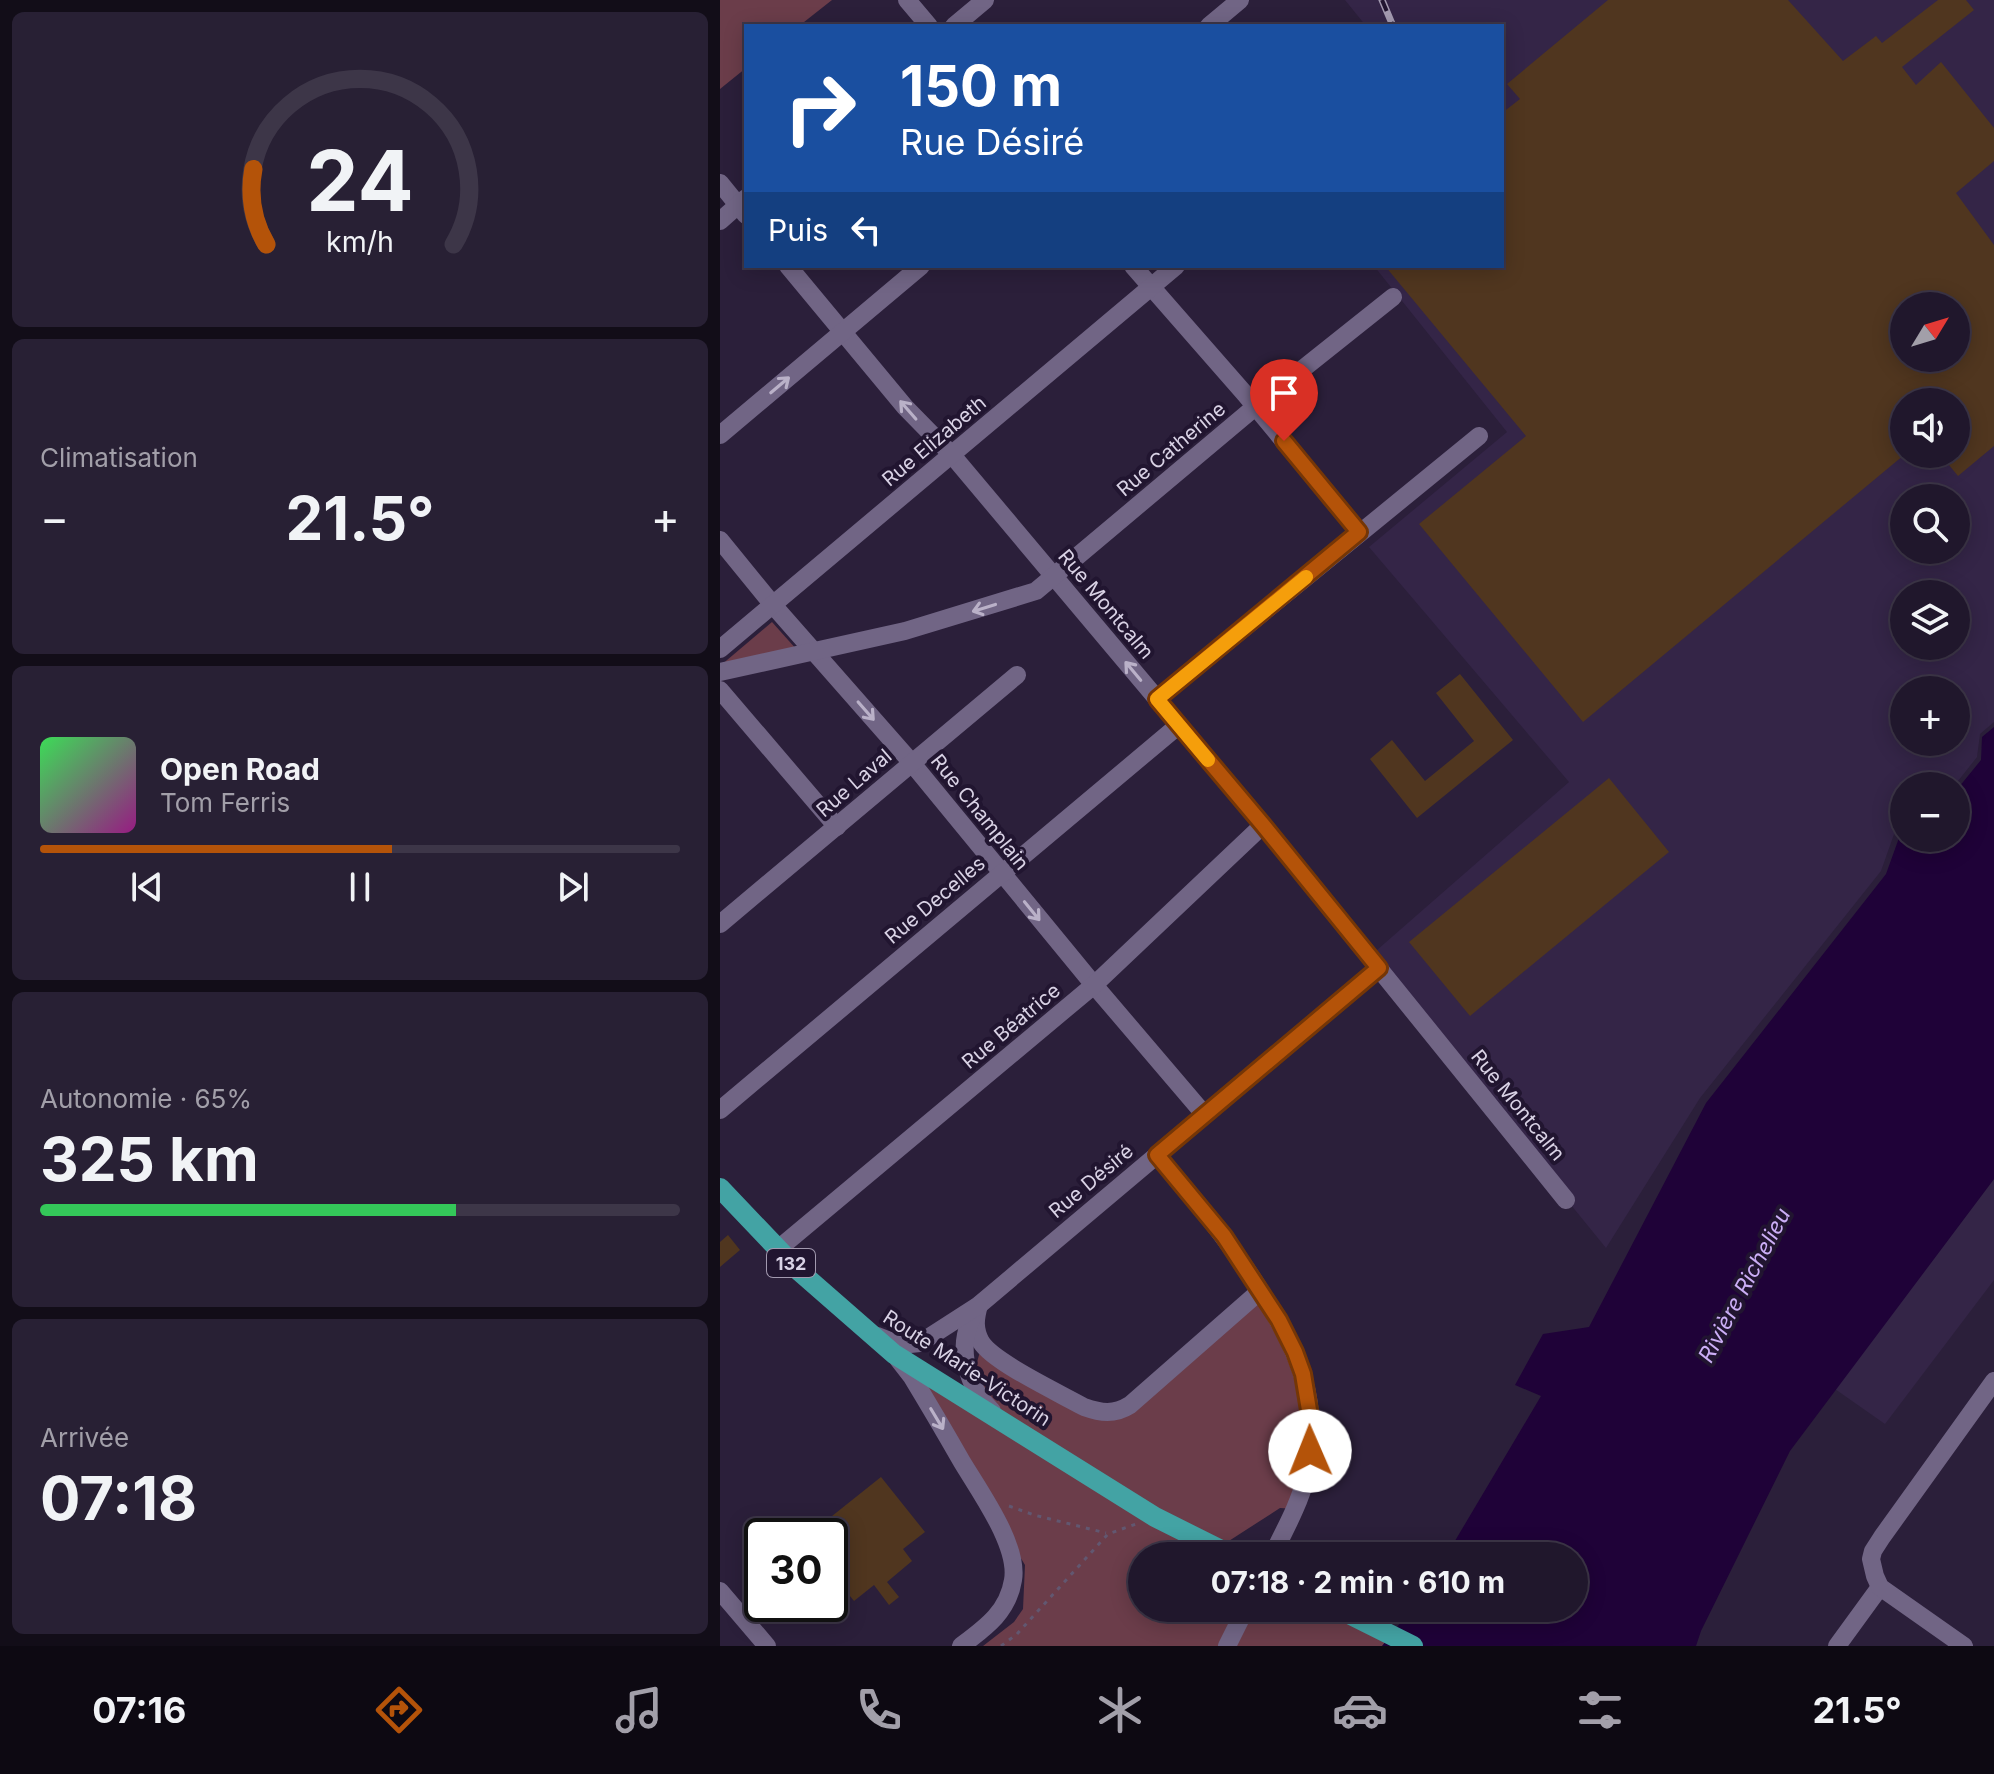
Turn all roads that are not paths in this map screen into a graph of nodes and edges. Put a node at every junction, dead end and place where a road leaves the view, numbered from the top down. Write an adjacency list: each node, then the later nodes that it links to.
1 (907, 0): 4 (street)
2 (985, 0): 5 (street)
3 (1240, 0): 6 (street)
4 (927, 24)
5 (956, 24)
6 (1211, 24)
7 (720, 183): 8 (street)
8 (743, 206): 9 (street)
9 (720, 221)
10 (790, 268): 16 (street, Rue Montcalm)
11 (919, 268): 16 (street)
12 (1135, 268): 14 (street)
13 (1174, 268): 14 (street, Rue Elizabeth)
14 (1151, 288): 17 (street); 20 (street, Rue Elizabeth)
15 (1393, 297): 17 (street, Rue Catherine)
16 (842, 332): 18 (street, one-way to 16); 20 (street, Rue Montcalm, one-way to 16)
17 (1255, 407): 21 (street); 23 (street, Rue Catherine)
18 (720, 435)
19 (1479, 436): 21 (street)
20 (952, 455): 23 (street, Rue Montcalm); 24 (street, Rue Elizabeth)
21 (1359, 532): 30 (street)
22 (720, 540): 24 (street, Rue Champlain)
23 (1054, 577): 26 (street, Rue Catherine, one-way to 26); 30 (street, Rue Montcalm, one-way to 23)
24 (773, 605): 25 (street, Rue Elizabeth); 26 (street, Rue Champlain)
25 (720, 649)
26 (815, 652): 27 (street, Rue Catherine); 32 (street, Rue Champlain, one-way to 32)
27 (720, 672)
28 (1017, 675): 32 (street, Rue Laval)
29 (720, 690): 34 (street)
30 (1157, 699): 31 (street, Rue Montcalm)
31 (1179, 725): 33 (street, Rue Montcalm); 35 (street, Rue Decelles)
32 (911, 762): 34 (street, Rue Laval); 35 (street, Rue Champlain)
33 (1263, 825): 37 (street, Rue Montcalm); 38 (street, Rue Béatrice)
34 (837, 827): 36 (street, Rue Laval)
35 (1002, 873): 38 (street, Rue Champlain, one-way to 38); 39 (street, Rue Decelles)
36 (720, 924)
37 (1379, 968): 40 (street, Rue Désiré); 43 (street, Rue Montcalm)
38 (1094, 985): 40 (street, Rue Champlain); 44 (street, Rue Béatrice)
39 (720, 1110)
40 (1204, 1114): 41 (street, Rue Désiré)
41 (1157, 1155): 45 (street); 46 (street, Rue Désiré)
42 (720, 1188): 44 (main road, Route Marie-Victorin / 132)
43 (1566, 1200)
44 (777, 1250): 47 (main road, Route Marie-Victorin / 132)
45 (1260, 1291): 46 (street); 52 (street)
46 (979, 1305): 47 (street, Rue Désiré); 50 (street, Rue Désiré)
47 (867, 1332): 48 (main road, Route Marie-Victorin / 132)
48 (894, 1354): 50 (main road, Route Marie-Victorin / 132); 58 (street, one-way to 58)
49 (1994, 1381): 53 (street)
50 (1006, 1424): 51 (main road, Route Marie-Victorin / 132)
51 (1205, 1542)
52 (1279, 1542)
53 (1880, 1587): 61 (street); 62 (street)
54 (720, 1591): 57 (street)
55 (1239, 1622): 59 (street)
56 (1365, 1622): 60 (main road)
57 (767, 1646)
58 (961, 1646)
59 (1227, 1646)
60 (1413, 1646)
61 (1837, 1646)
62 (1964, 1646)

